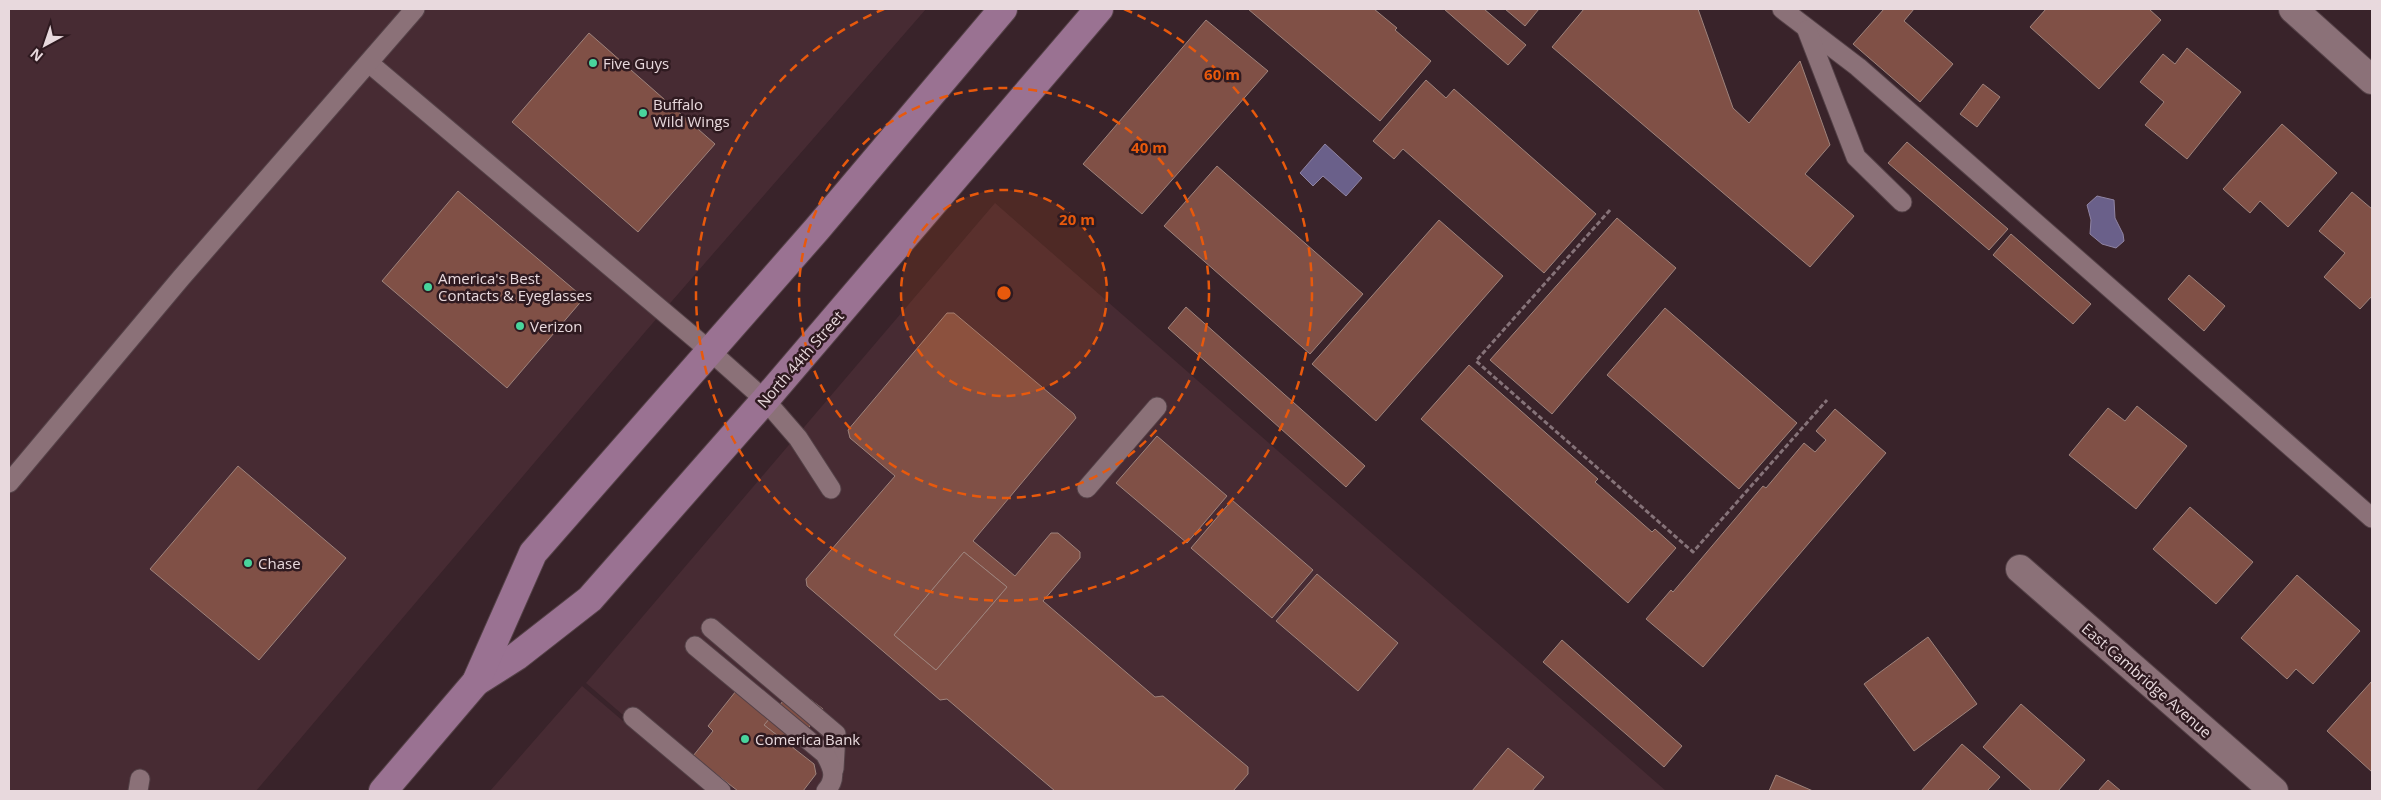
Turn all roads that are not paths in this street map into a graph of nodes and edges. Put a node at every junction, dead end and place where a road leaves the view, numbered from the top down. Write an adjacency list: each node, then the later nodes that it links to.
1 (415, 9): 7 (lane)
2 (1003, 9): 10 (main road, North 44th Street)
3 (1099, 9): 11 (main road, North 44th Street)
4 (1782, 9): 6 (lane)
5 (2293, 9): 8 (street)
6 (1807, 30): 9 (lane); 16 (lane)
7 (369, 63): 10 (lane); 13 (lane)
8 (2372, 80)
9 (1902, 202)
10 (710, 351): 11 (lane); 20 (main road, North 44th Street)
11 (766, 400): 15 (lane); 20 (main road, North 44th Street)
12 (1157, 407): 14 (lane)
13 (9, 483)
14 (1087, 488)
15 (831, 489)
16 (2372, 518)
17 (2020, 569): 26 (street, East Cambridge Avenue)
18 (710, 628): 22 (lane)
19 (695, 646): 22 (lane)
20 (476, 682): 23 (main road, North 44th Street)
21 (633, 716): 24 (lane)
22 (834, 769): 25 (lane)
23 (383, 791)
24 (721, 791)
25 (826, 791)
26 (2274, 791)

